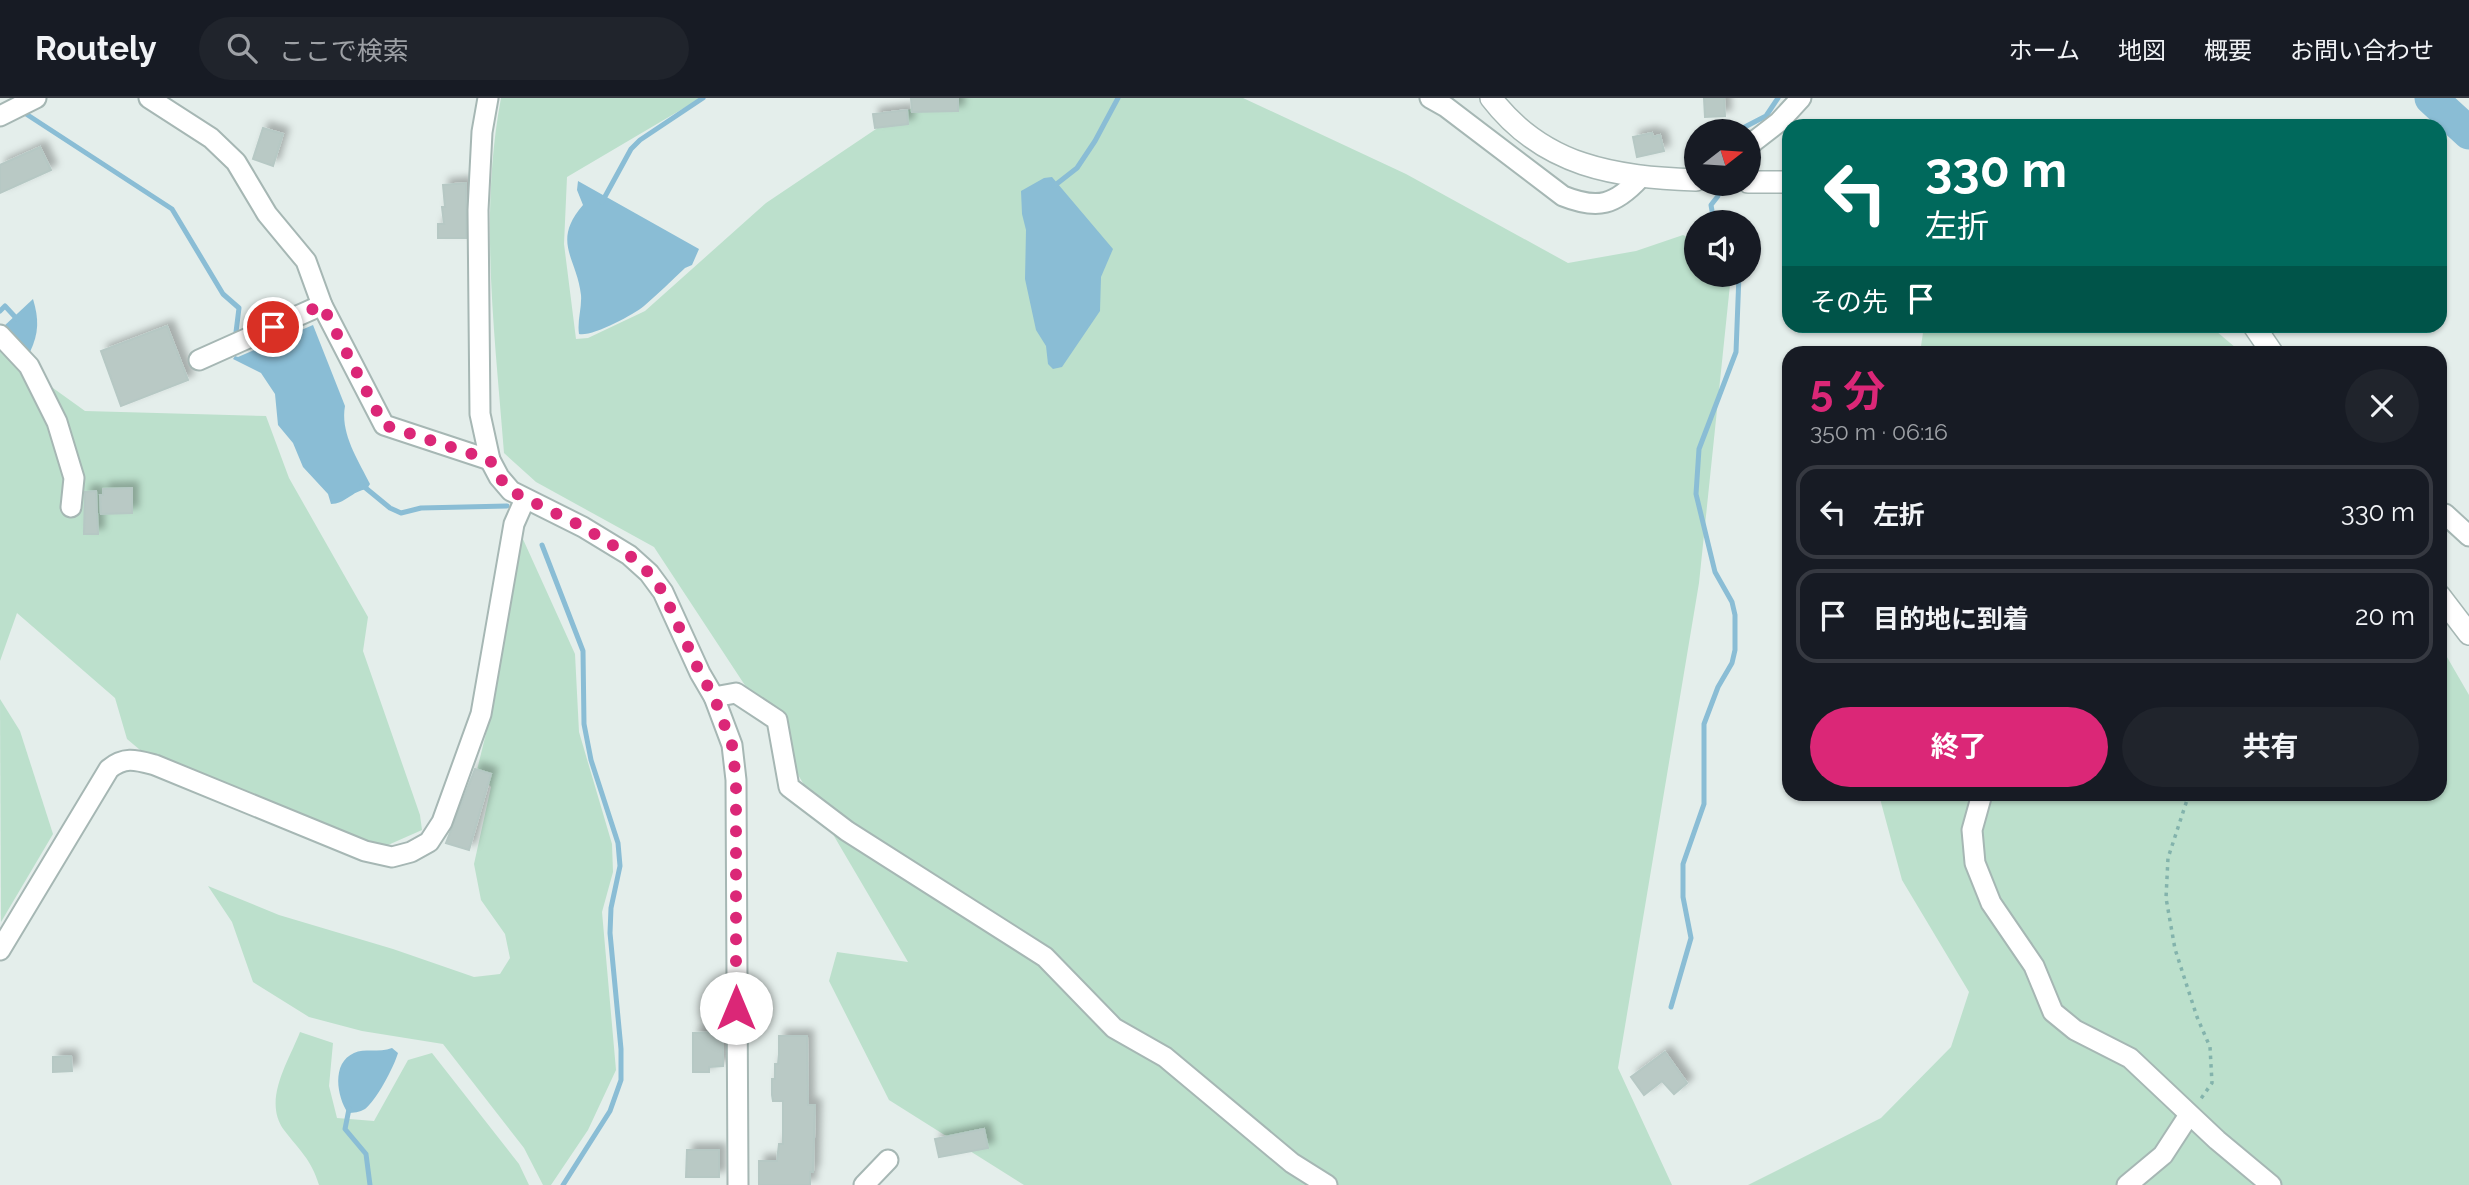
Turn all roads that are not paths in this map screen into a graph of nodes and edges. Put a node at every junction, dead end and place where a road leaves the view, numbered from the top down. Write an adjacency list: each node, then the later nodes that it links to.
1 (149, 98): 11 (street)
2 (488, 98): 14 (street)
3 (1430, 98): 7 (street)
4 (1491, 98): 7 (street)
5 (1801, 98): 6 (street)
6 (1761, 136)
7 (1640, 178): 8 (street)
8 (1684, 180)
9 (1761, 182): 10 (street)
10 (1782, 182)
11 (322, 305): 13 (street); 14 (street)
12 (0, 335): 16 (street)
13 (200, 360)
14 (490, 460): 15 (street)
15 (525, 499): 21 (street); 23 (street)
16 (71, 507)
17 (2447, 516): 18 (street)
18 (2469, 536)
19 (2447, 605): 20 (street)
20 (2469, 635)
21 (714, 697): 26 (street); 28 (street)
22 (1979, 801): 24 (street)
23 (0, 950)
24 (2189, 1115): 29 (street); 30 (street)
25 (888, 1160): 27 (street)
26 (738, 1185)
27 (864, 1185)
28 (1327, 1185)
29 (2127, 1185)
30 (2271, 1185)

